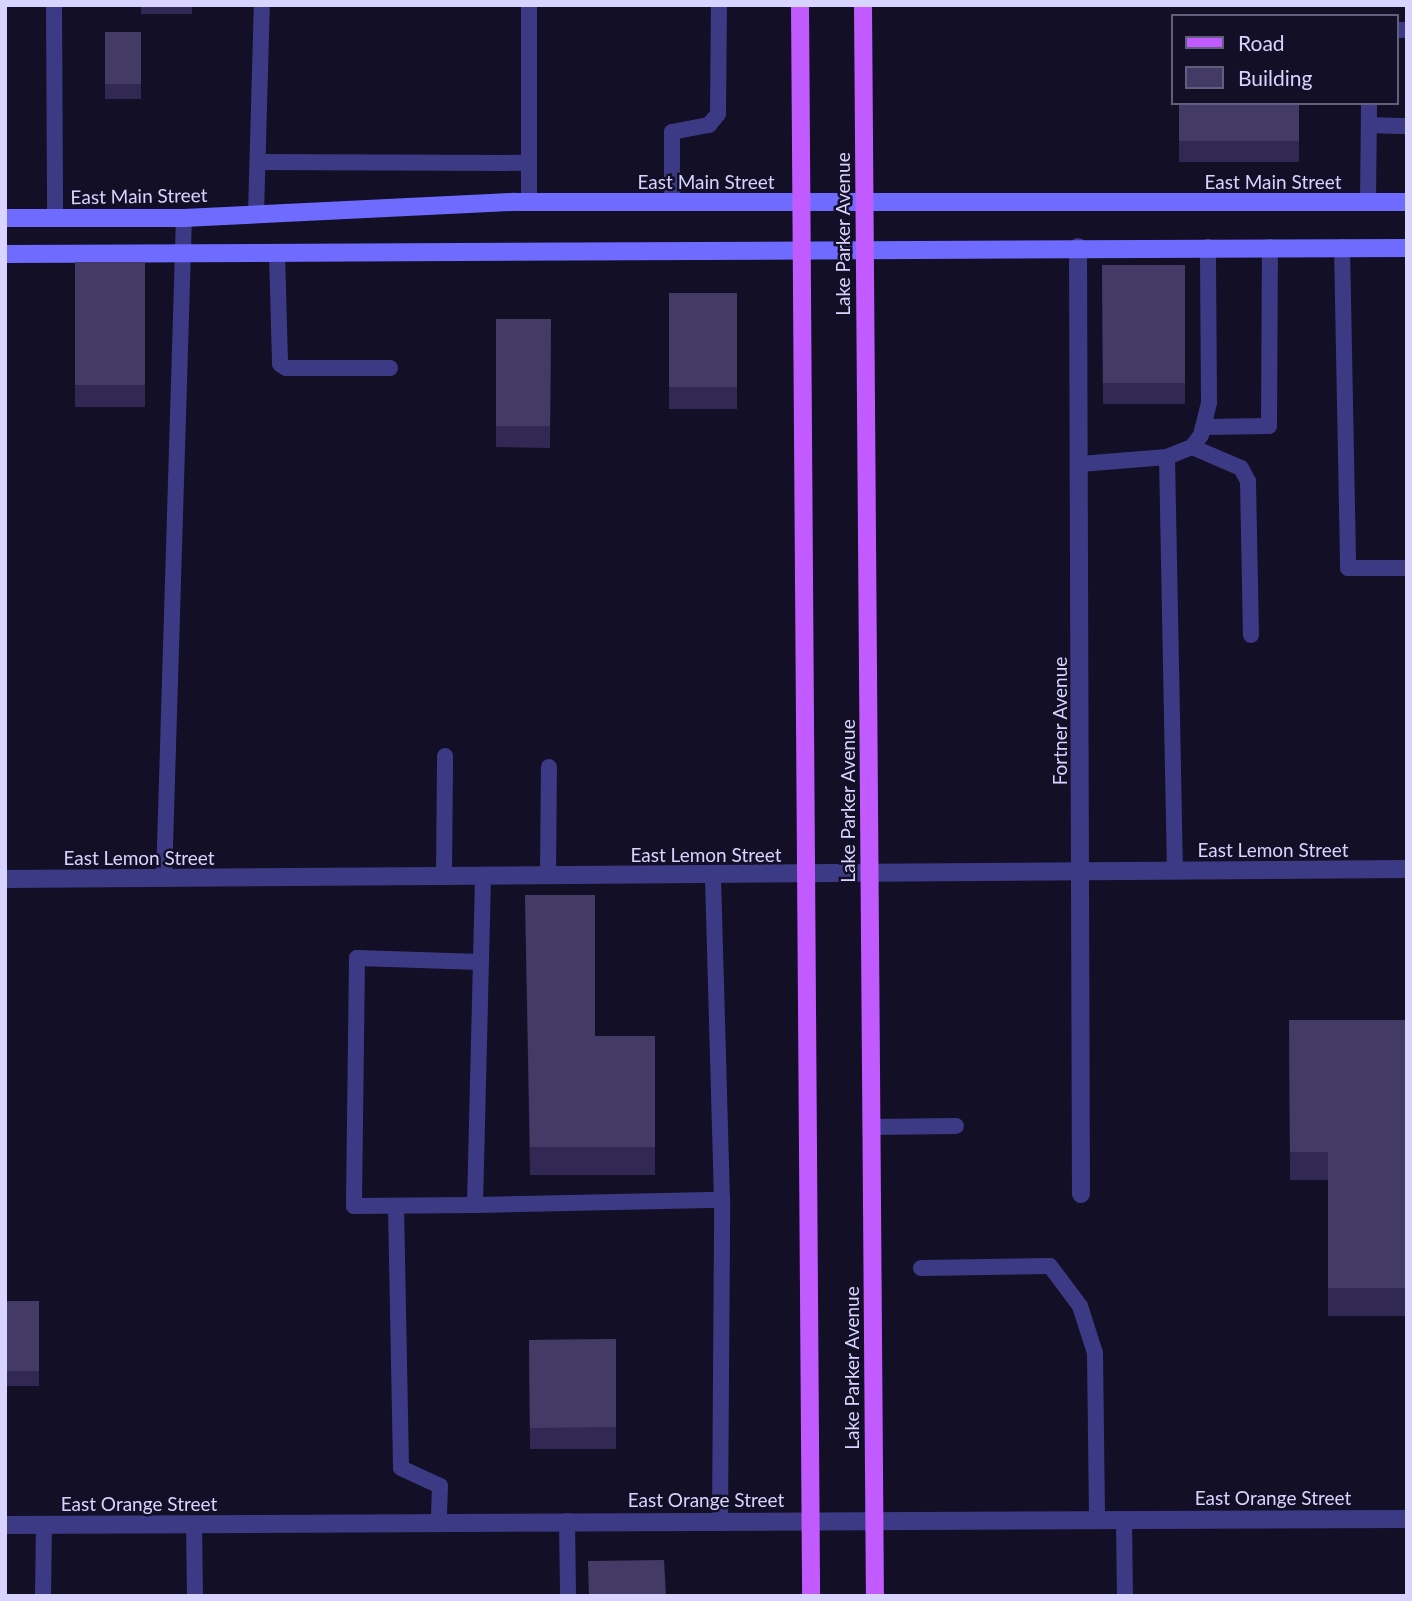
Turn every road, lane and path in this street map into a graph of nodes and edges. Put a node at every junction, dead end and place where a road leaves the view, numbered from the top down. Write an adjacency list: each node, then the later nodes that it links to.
1 (54, 5): 20 (lane)
2 (262, 5): 10 (lane)
3 (528, 5): 11 (lane)
4 (719, 5): 15 (lane)
5 (800, 5): 16 (main road)
6 (863, 5): 17 (main road, Lake Parker Avenue)
7 (1369, 105): 8 (lane)
8 (1369, 125): 9 (lane); 13 (lane)
9 (1407, 125)
10 (258, 162): 11 (lane); 18 (lane)
11 (529, 163): 12 (lane)
12 (529, 202): 15 (main road, East Main Street); 18 (main road, East Main Street)
13 (1368, 202): 14 (main road, East Main Street); 17 (main road, East Main Street)
14 (1407, 202)
15 (672, 203): 16 (main road, East Main Street)
16 (801, 203): 17 (main road, East Main Street); 27 (main road)
17 (864, 203): 28 (main road, Lake Parker Avenue)
18 (256, 214): 21 (main road, East Main Street)
19 (5, 218): 20 (main road, East Main Street)
20 (55, 218): 21 (main road, East Main Street)
21 (184, 218): 30 (lane)
22 (1078, 247): 23 (main road); 28 (main road); 36 (street, Fortner Avenue)
23 (1208, 247): 24 (main road); 33 (lane)
24 (1270, 247): 25 (main road); 33 (lane)
25 (1342, 247): 26 (main road); 37 (lane)
26 (1407, 247)
27 (801, 250): 28 (main road); 31 (main road); 47 (main road)
28 (865, 250): 44 (main road, Lake Parker Avenue)
29 (5, 254): 30 (main road)
30 (184, 254): 31 (main road); 51 (lane)
31 (277, 254): 32 (lane)
32 (390, 368)
33 (1203, 427): 34 (lane)
34 (1192, 447): 35 (lane); 38 (lane)
35 (1167, 457): 36 (lane); 42 (lane)
36 (1080, 464): 43 (street, Fortner Avenue)
37 (1407, 568)
38 (1251, 635)
39 (445, 756): 48 (lane)
40 (550, 767): 45 (lane)
41 (1407, 869): 42 (street, East Lemon Street)
42 (1175, 871): 43 (street, East Lemon Street)
43 (1082, 872): 44 (street, East Lemon Street); 55 (street, Fortner Avenue)
44 (869, 875): 47 (street, East Lemon Street); 54 (main road, Lake Parker Avenue)
45 (548, 876): 46 (street, East Lemon Street); 49 (street, East Lemon Street)
46 (713, 876): 47 (street, East Lemon Street); 56 (lane)
47 (806, 876): 64 (main road)
48 (444, 877): 49 (street, East Lemon Street); 51 (street, East Lemon Street)
49 (483, 877): 52 (lane)
50 (5, 879): 51 (street, East Lemon Street)
51 (164, 879)
52 (481, 962): 57 (lane); 58 (lane)
53 (956, 1126): 54 (lane)
54 (871, 1127): 65 (main road, Lake Parker Avenue)
55 (1081, 1194)
56 (722, 1200): 57 (lane); 63 (lane)
57 (475, 1205): 58 (lane)
58 (396, 1206): 67 (lane)
59 (921, 1268): 60 (lane)
60 (1097, 1519): 61 (street, East Orange Street); 65 (street, East Orange Street)
61 (1124, 1519): 62 (street, East Orange Street); 76 (lane)
62 (1407, 1519)
63 (720, 1520): 64 (street, East Orange Street); 66 (street, East Orange Street)
64 (809, 1520): 65 (street, East Orange Street); 74 (main road)
65 (874, 1520): 75 (main road, Lake Parker Avenue)
66 (567, 1521): 67 (street, East Orange Street); 73 (lane)
67 (439, 1522): 68 (street, East Orange Street)
68 (194, 1524): 70 (street, East Orange Street); 72 (lane)
69 (5, 1525): 70 (street, East Orange Street)
70 (44, 1525): 71 (lane)
71 (43, 1596)
72 (195, 1596)
73 (568, 1596)
74 (811, 1596)
75 (876, 1596)
76 (1125, 1596)

